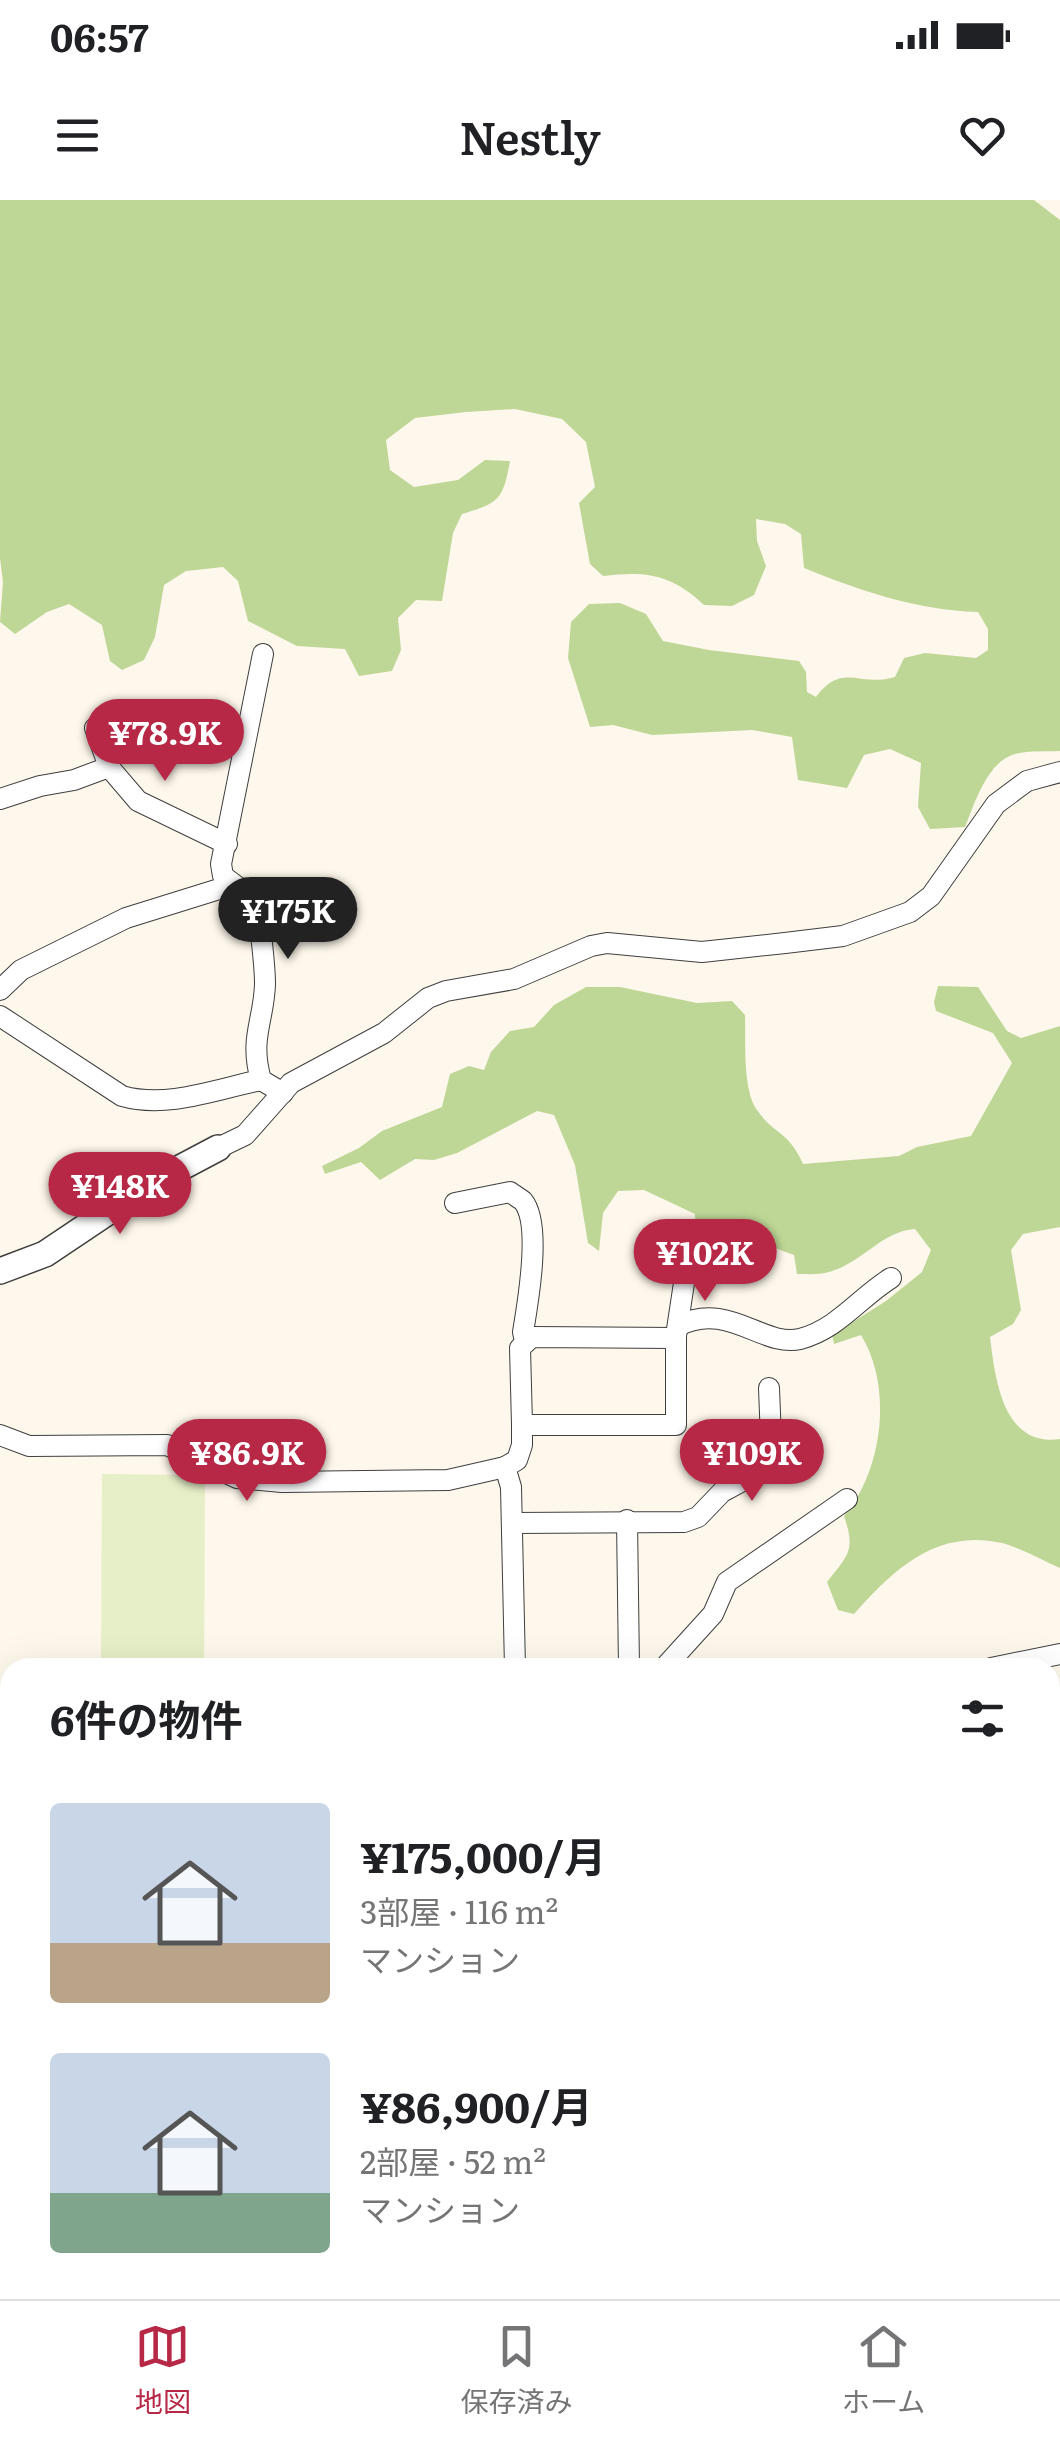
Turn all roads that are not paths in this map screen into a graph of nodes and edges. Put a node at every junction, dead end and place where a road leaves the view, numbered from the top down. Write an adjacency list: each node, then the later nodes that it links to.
1 (264, 654): 6 (street)
2 (95, 728): 3 (street)
3 (109, 767): 5 (street); 6 (street)
4 (1060, 772): 12 (street)
5 (0, 799)
6 (224, 854): 7 (street); 8 (street)
7 (232, 886): 8 (street); 11 (street)
8 (170, 905): 9 (street)
9 (0, 990)
10 (0, 1016): 11 (street)
11 (261, 1080): 12 (street)
12 (283, 1093): 13 (street)
13 (218, 1148): 16 (street)
14 (455, 1203): 19 (street)
15 (687, 1263): 18 (street)
16 (0, 1271)
17 (891, 1278): 18 (street)
18 (677, 1332): 19 (street); 21 (street)
19 (525, 1341): 21 (street)
20 (769, 1388): 25 (street)
21 (522, 1424): 23 (street)
22 (0, 1435): 23 (street)
23 (505, 1467): 26 (street)
24 (847, 1499): 29 (street)
25 (628, 1520): 26 (street); 28 (street)
26 (512, 1523): 27 (street)
27 (515, 1658)
28 (629, 1658)
29 (673, 1658)

